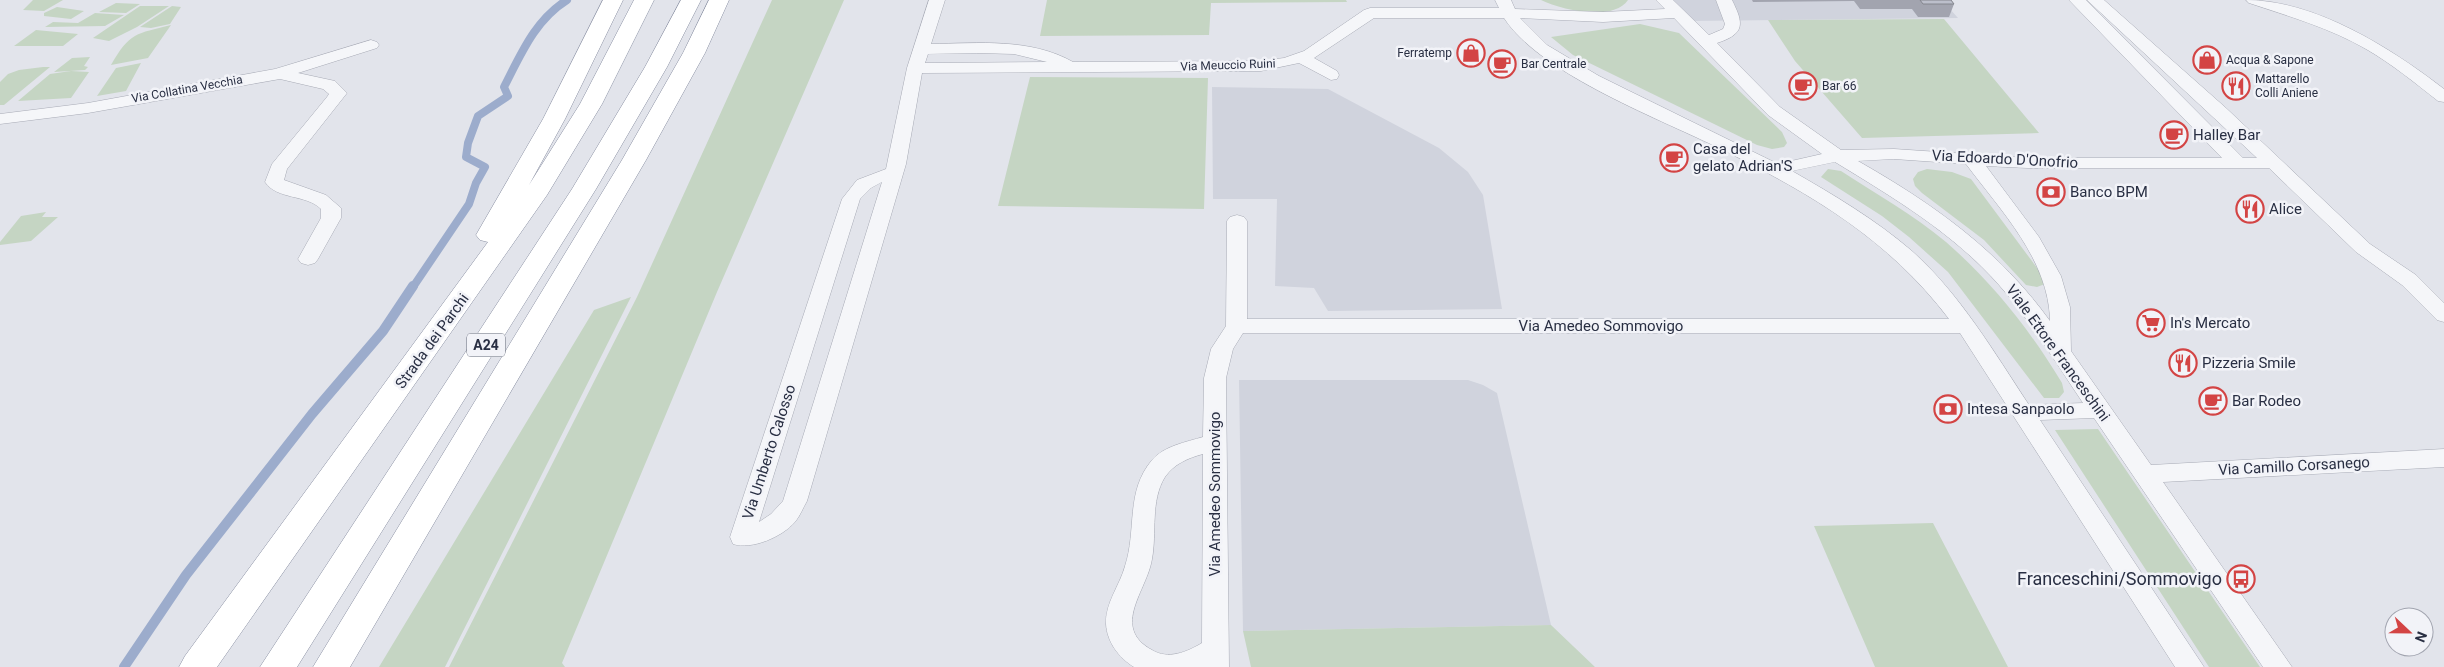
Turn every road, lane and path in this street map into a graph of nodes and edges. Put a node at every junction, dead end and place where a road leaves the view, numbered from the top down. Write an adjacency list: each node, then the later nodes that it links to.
1 (613, 0): 36 (highway)
2 (718, 0): 46 (highway)
3 (937, 0): 15 (street, Via Umberto Calosso)
4 (1724, 0): 13 (street)
5 (2077, 0): 25 (street)
6 (2095, 0): 26 (street)
7 (2254, 0): 21 (street)
8 (1506, 6): 9 (street, Via Meuccio Ruini); 10 (street, Via Meuccio Ruini); 27 (street)
9 (1670, 6): 13 (street, Viale Ettore Franceschini)
10 (1369, 7): 16 (street, Via Meuccio Ruini)
11 (687, 8): 45 (highway, A24)
12 (640, 10): 36 (highway, Strada dei Parchi)
13 (1705, 42): 23 (street, Viale Ettore Franceschini)
14 (371, 45): 19 (street, Via Collatina Vecchia)
15 (921, 49): 17 (street, Via Umberto Calosso); 18 (street)
16 (1302, 58): 18 (street, Via Meuccio Ruini); 20 (street)
17 (915, 68): 18 (street, Via Meuccio Ruini); 28 (street, Via Umberto Calosso)
18 (1071, 68)
19 (278, 74): 22 (street, Via Collatina Vecchia); 30 (street)
20 (1331, 75)
21 (2444, 97)
22 (0, 119)
23 (1838, 156): 24 (street, Via Edoardo D'Onofrio); 27 (street, Via Edoardo D'Onofrio); 37 (street, Viale Ettore Franceschini)
24 (1972, 160): 25 (street, Via Edoardo D'Onofrio); 37 (street)
25 (2238, 163): 26 (street, Via Edoardo D'Onofrio)
26 (2274, 163): 33 (street)
27 (1774, 170): 35 (street)
28 (894, 173): 31 (street, Via Umberto Calosso); 32 (street, Via Umberto Calosso)
29 (1237, 221): 34 (street)
30 (308, 259)
31 (855, 303): 32 (street); 32 (street, Via Umberto Calosso)
32 (817, 304)
33 (2444, 315)
34 (1237, 326): 35 (street, Via Amedeo Sommovigo); 40 (street, Via Amedeo Sommovigo)
35 (1966, 326): 39 (street)
36 (423, 351): 44 (highway, Strada dei Parchi)
37 (2060, 353): 38 (street, Viale Ettore Franceschini)
38 (2100, 410): 39 (street); 42 (street, Viale Ettore Franceschini)
39 (2024, 414): 47 (street)
40 (1215, 443): 43 (street, Via Amedeo Sommovigo); 43 (street)
41 (2444, 458): 42 (street, Via Camillo Corsanego)
42 (2144, 474): 48 (street, Viale Ettore Franceschini)
43 (1216, 658)
44 (196, 667)
45 (278, 667)
46 (331, 667)
47 (2190, 667)
48 (2278, 667)

